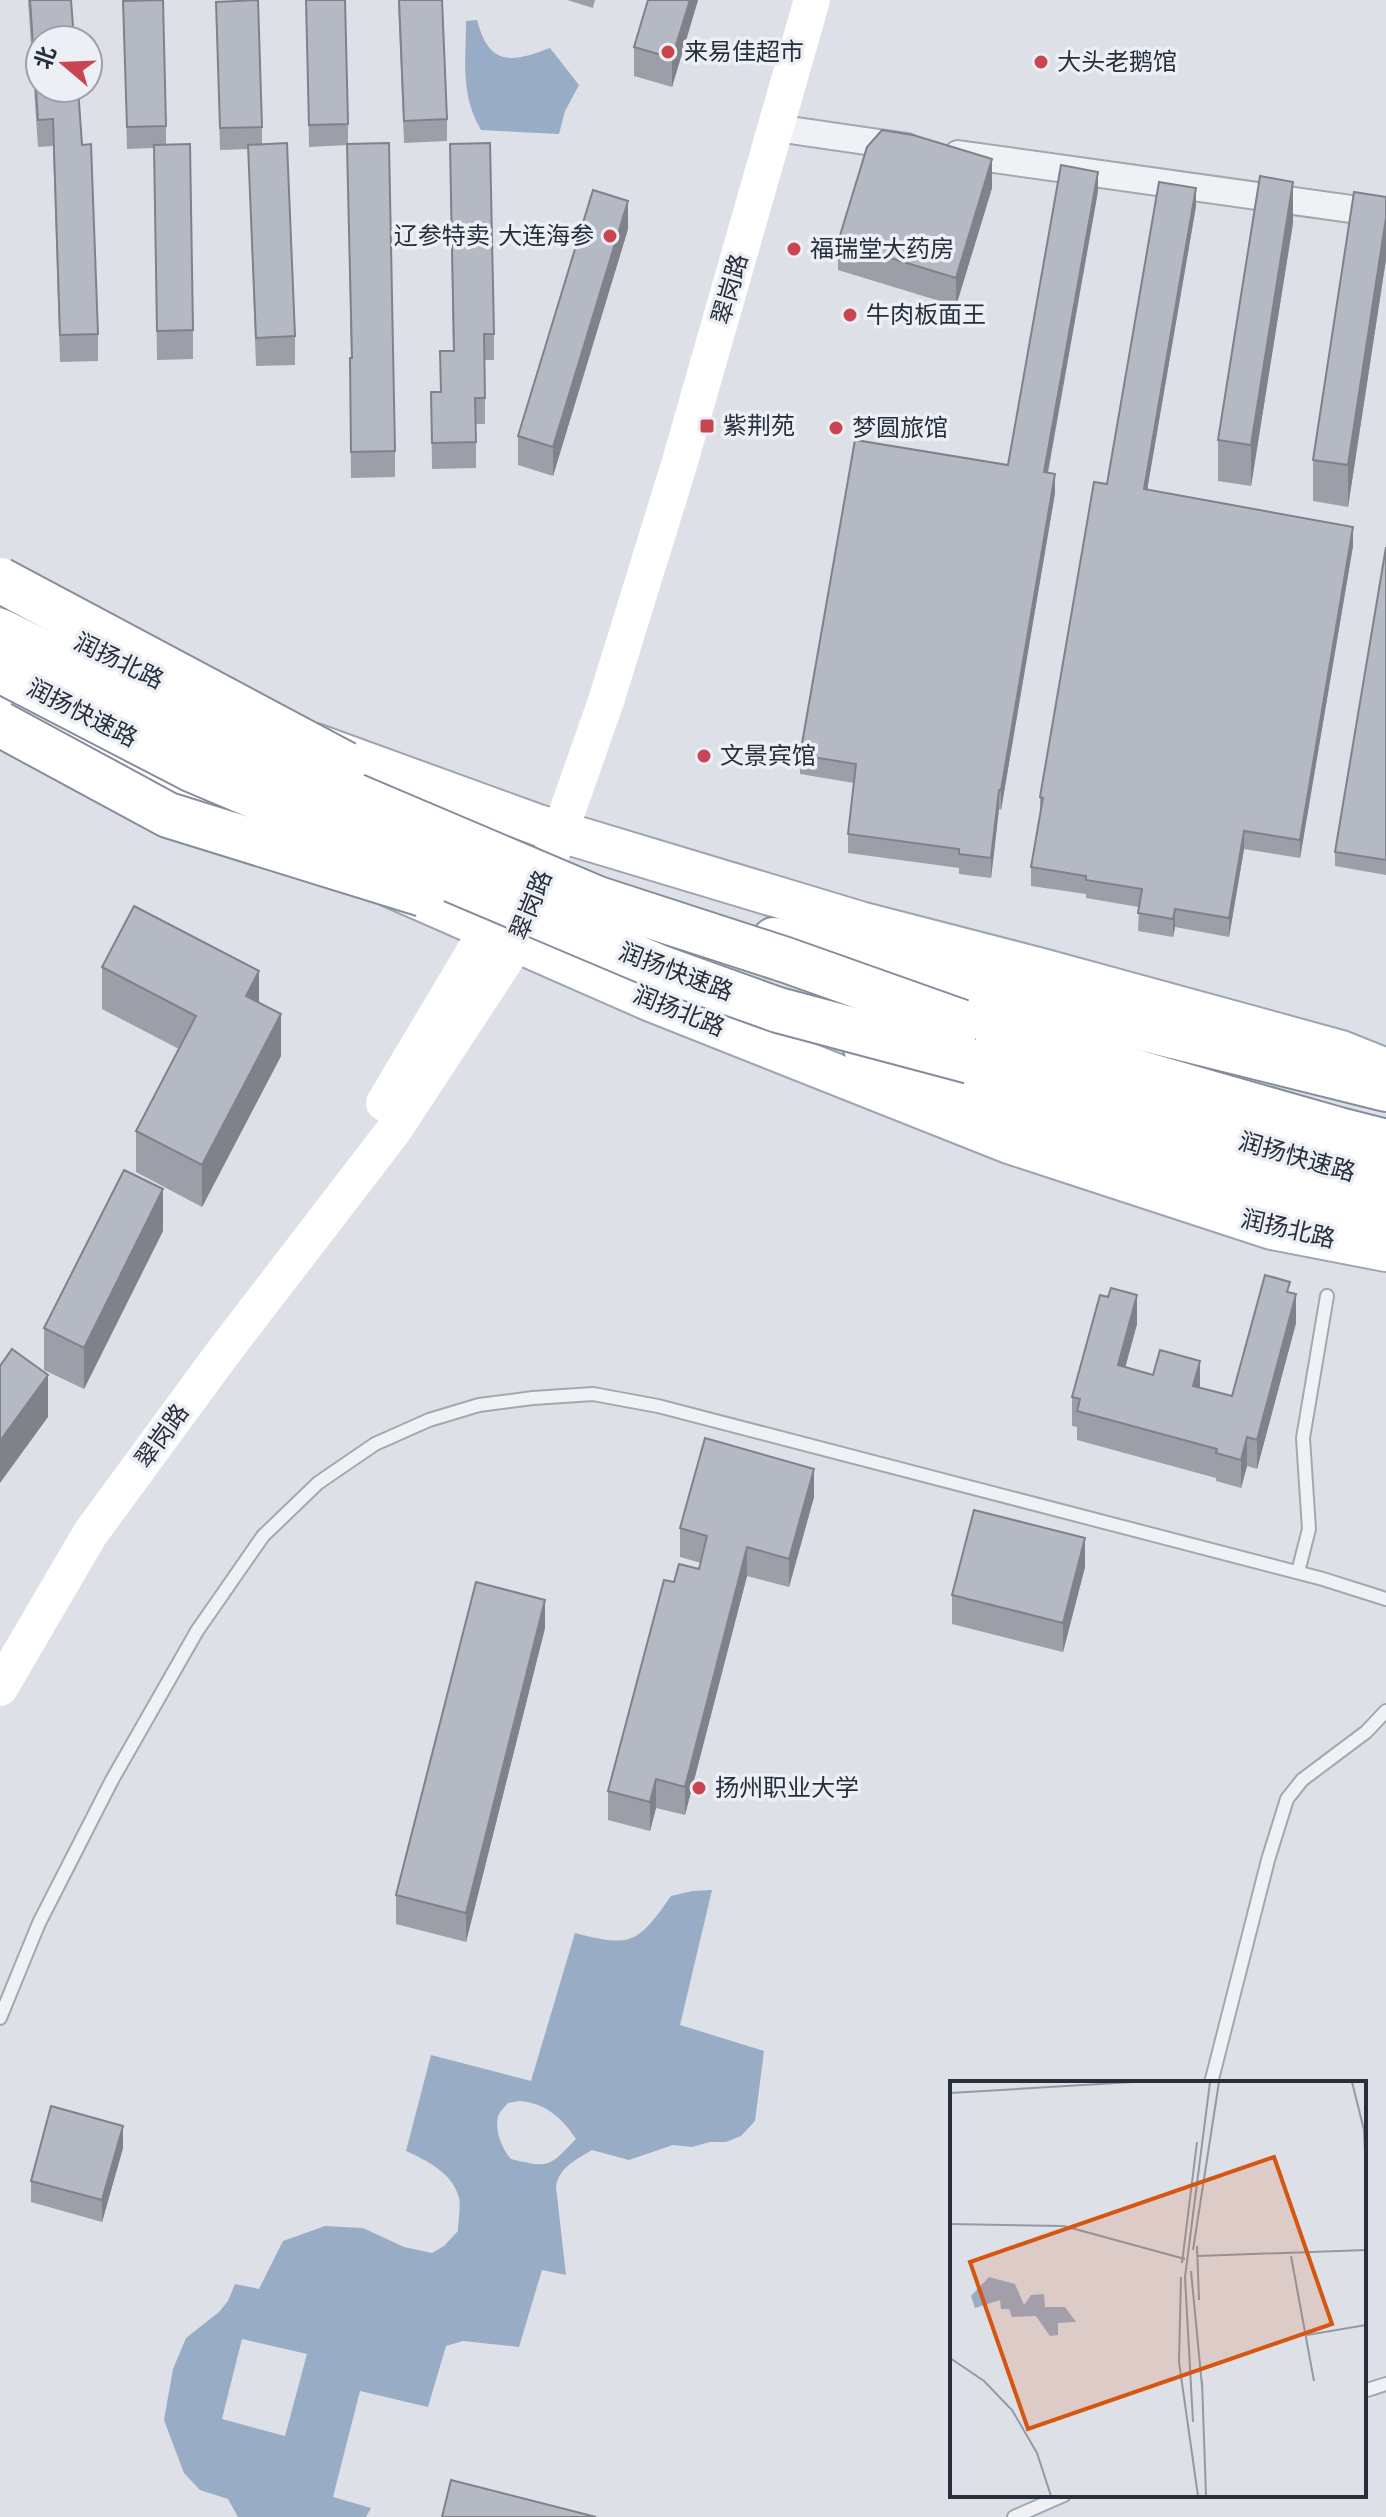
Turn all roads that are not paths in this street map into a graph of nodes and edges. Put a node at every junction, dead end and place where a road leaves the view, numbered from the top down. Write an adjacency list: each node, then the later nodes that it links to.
1 (791, 0): 11 (main road, 翠岗路)
2 (812, 0): 3 (main road, 翠岗路)
3 (776, 128): 4 (street); 11 (main road, 翠岗路)
4 (1386, 214)
5 (0, 580): 12 (highway, bridge)
6 (0, 603): 11 (main road, 润扬北路)
7 (0, 631): 12 (highway, 润扬快速路, bridge)
8 (0, 670): 14 (highway, 润扬快速路, bridge)
9 (0, 697): 13 (main road, 润扬北路)
10 (0, 724): 14 (highway, bridge)
11 (549, 828): 13 (main road, 翠岗路); 16 (main road, 润扬北路)
12 (598, 899): 15 (highway, 润扬快速路, bridge)
13 (502, 937): 21 (main road, 润扬北路); 25 (main road, 翠岗路); 26 (main road, 翠岗路)
14 (661, 968): 15 (highway, 润扬快速路, bridge)
15 (965, 1039): 17 (highway); 18 (highway, 润扬快速路); 19 (highway, 润扬快速路); 20 (highway)
16 (1386, 1069)
17 (1386, 1089)
18 (1386, 1142)
19 (1386, 1182)
20 (1386, 1224)
21 (1386, 1251)
22 (1327, 1296): 23 (lane)
23 (1298, 1572): 24 (lane); 28 (lane)
24 (1386, 1599)
25 (0, 1645)
26 (0, 1688)
27 (1386, 1711): 29 (lane)
28 (0, 2018)
29 (1212, 2081)
30 (1386, 2384): 31 (lane)
31 (1366, 2390)
32 (1059, 2497): 33 (lane)
33 (1014, 2517)

